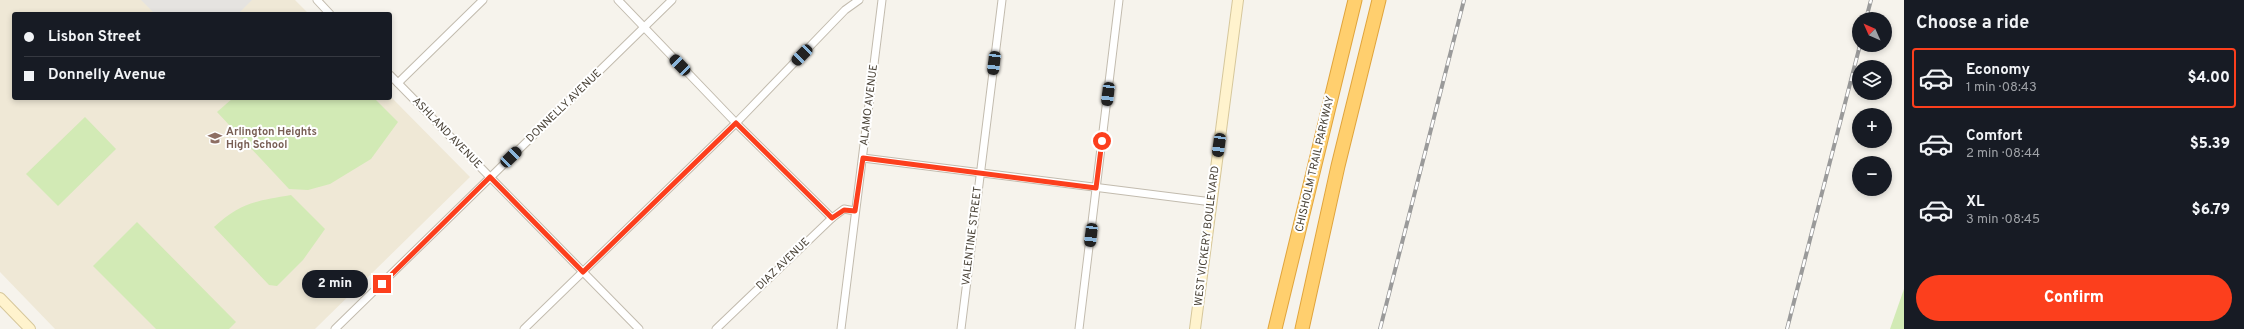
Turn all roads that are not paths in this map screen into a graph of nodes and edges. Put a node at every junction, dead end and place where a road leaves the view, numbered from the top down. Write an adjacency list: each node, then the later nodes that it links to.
1 (317, 0): 12 (street)
2 (483, 0): 15 (street)
3 (618, 0): 13 (street)
4 (672, 0): 13 (street, DONNELLY AVENUE)
5 (859, 0): 16 (street)
6 (882, 0): 17 (street, ALAMO AVENUE)
7 (1002, 0): 18 (street, VALENTINE STREET)
8 (1120, 0): 20 (street)
9 (1238, 0): 21 (main road, WEST VICKERY BOULEVARD)
10 (1355, 0): 35 (highway, CHISHOLM TRAIL PARKWAY)
11 (1379, 0): 36 (highway, CHISHOLM TRAIL PARKWAY)
12 (328, 12)
13 (644, 27): 16 (street); 19 (street, DONNELLY AVENUE)
14 (392, 77): 15 (street, ASHLAND AVENUE)
15 (398, 83): 19 (street, ASHLAND AVENUE)
16 (736, 123): 23 (street); 24 (street)
17 (863, 158): 18 (street); 22 (street, ALAMO AVENUE)
18 (980, 173): 20 (street); 32 (street, VALENTINE STREET)
19 (490, 177): 24 (street, ASHLAND AVENUE); 26 (street, DONNELLY AVENUE)
20 (1096, 188): 21 (street); 33 (street)
21 (1212, 202): 34 (main road, WEST VICKERY BOULEVARD)
22 (855, 211): 23 (street, DIAZ AVENUE); 31 (street, ALAMO AVENUE)
23 (832, 218): 30 (street, DIAZ AVENUE)
24 (583, 272): 28 (street); 29 (street, ASHLAND AVENUE)
25 (0, 298): 27 (main road)
26 (338, 328)
27 (30, 329)
28 (524, 329)
29 (639, 329)
30 (716, 329)
31 (841, 329)
32 (961, 329)
33 (1079, 329)
34 (1195, 329)
35 (1275, 329)
36 (1302, 329)

